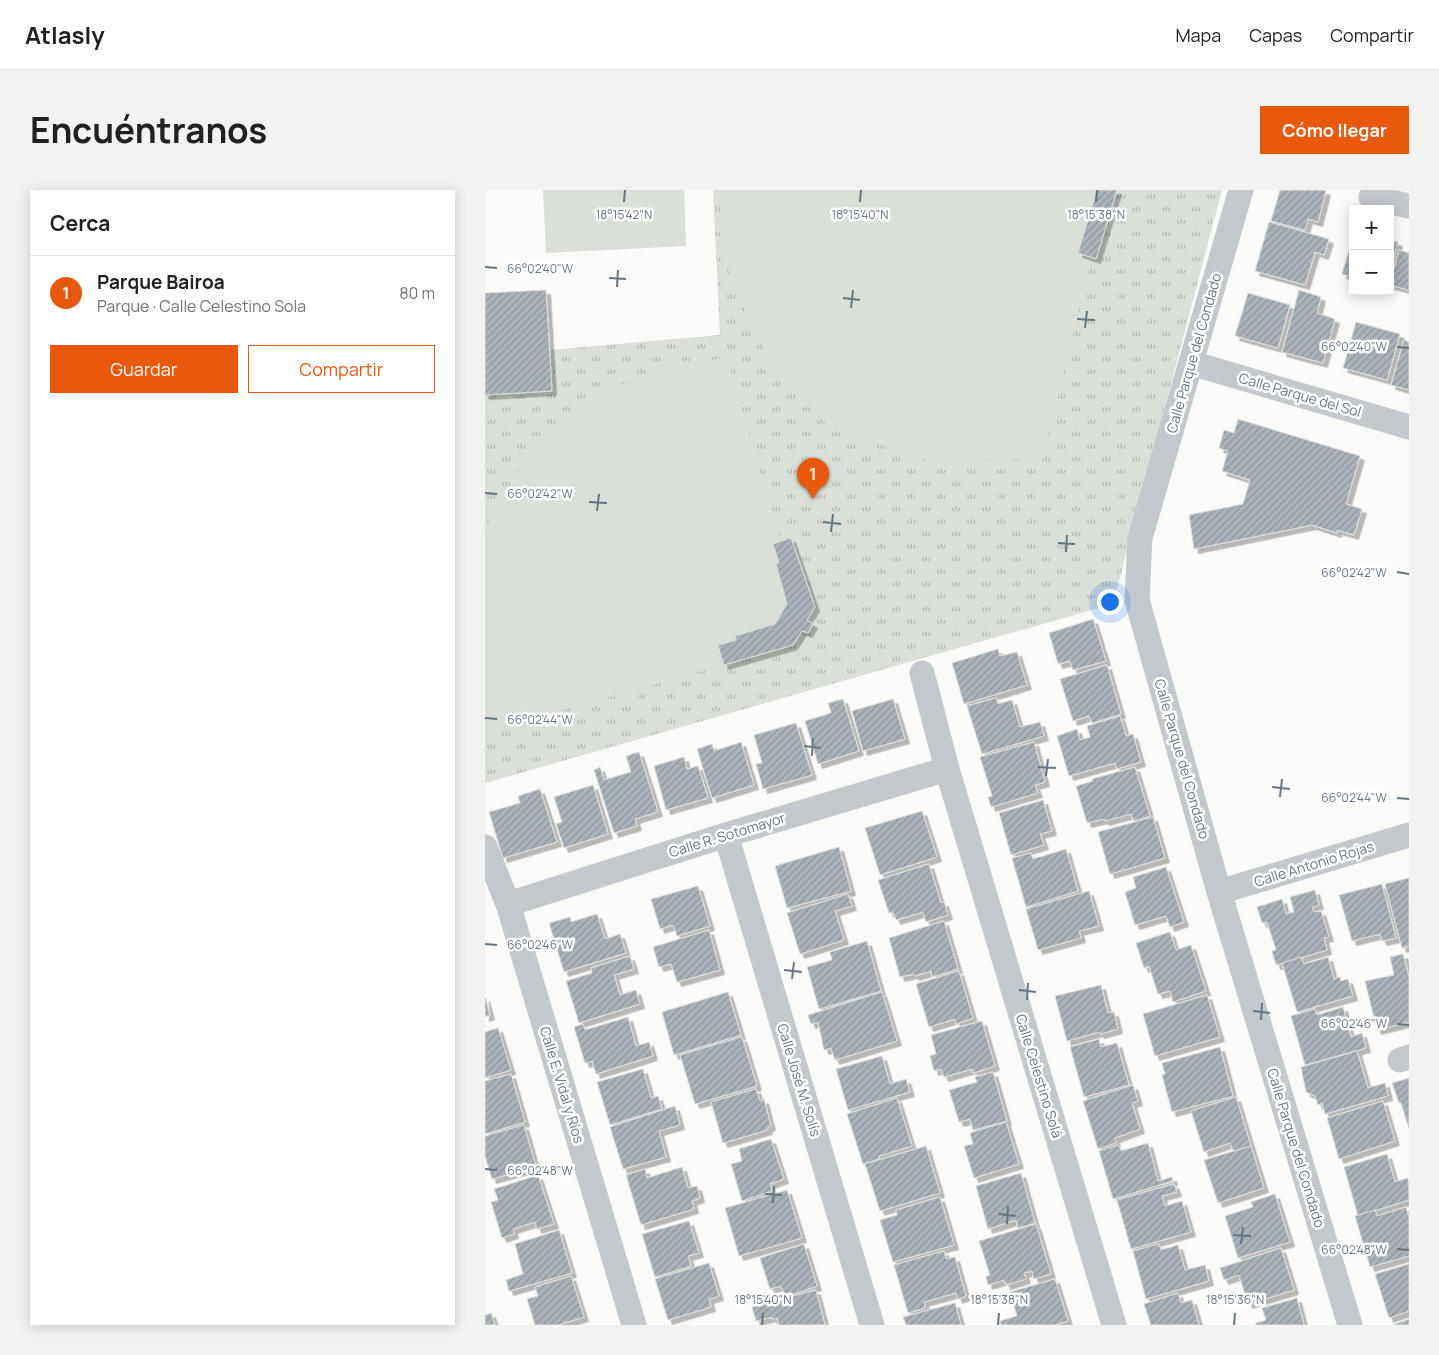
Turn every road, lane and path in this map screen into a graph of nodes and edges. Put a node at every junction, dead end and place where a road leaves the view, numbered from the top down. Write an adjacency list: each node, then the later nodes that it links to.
1 (1241, 190): 4 (street, Calle Parque del Condado)
2 (1371, 197): 3 (street)
3 (1409, 206)
4 (1191, 363): 5 (street, Calle Parque del Sol); 11 (street, Calle Parque del Condado)
5 (1409, 427)
6 (922, 673): 7 (street, Calle Celestino Solá)
7 (947, 769): 8 (street, Calle R. Sotomayor); 15 (street, Calle Celestino Solá)
8 (726, 835): 12 (street, Calle R. Sotomayor); 14 (street, Calle José M. Solís)
9 (1409, 835): 11 (street, Calle Antonio Rojas)
10 (485, 847): 12 (street, Calle E. Vidal y Ríos)
11 (1219, 892): 16 (street, Calle Parque del Condado)
12 (508, 904): 13 (street, Calle E. Vidal y Ríos)
13 (634, 1325)
14 (872, 1325)
15 (1114, 1325)
16 (1350, 1325)

